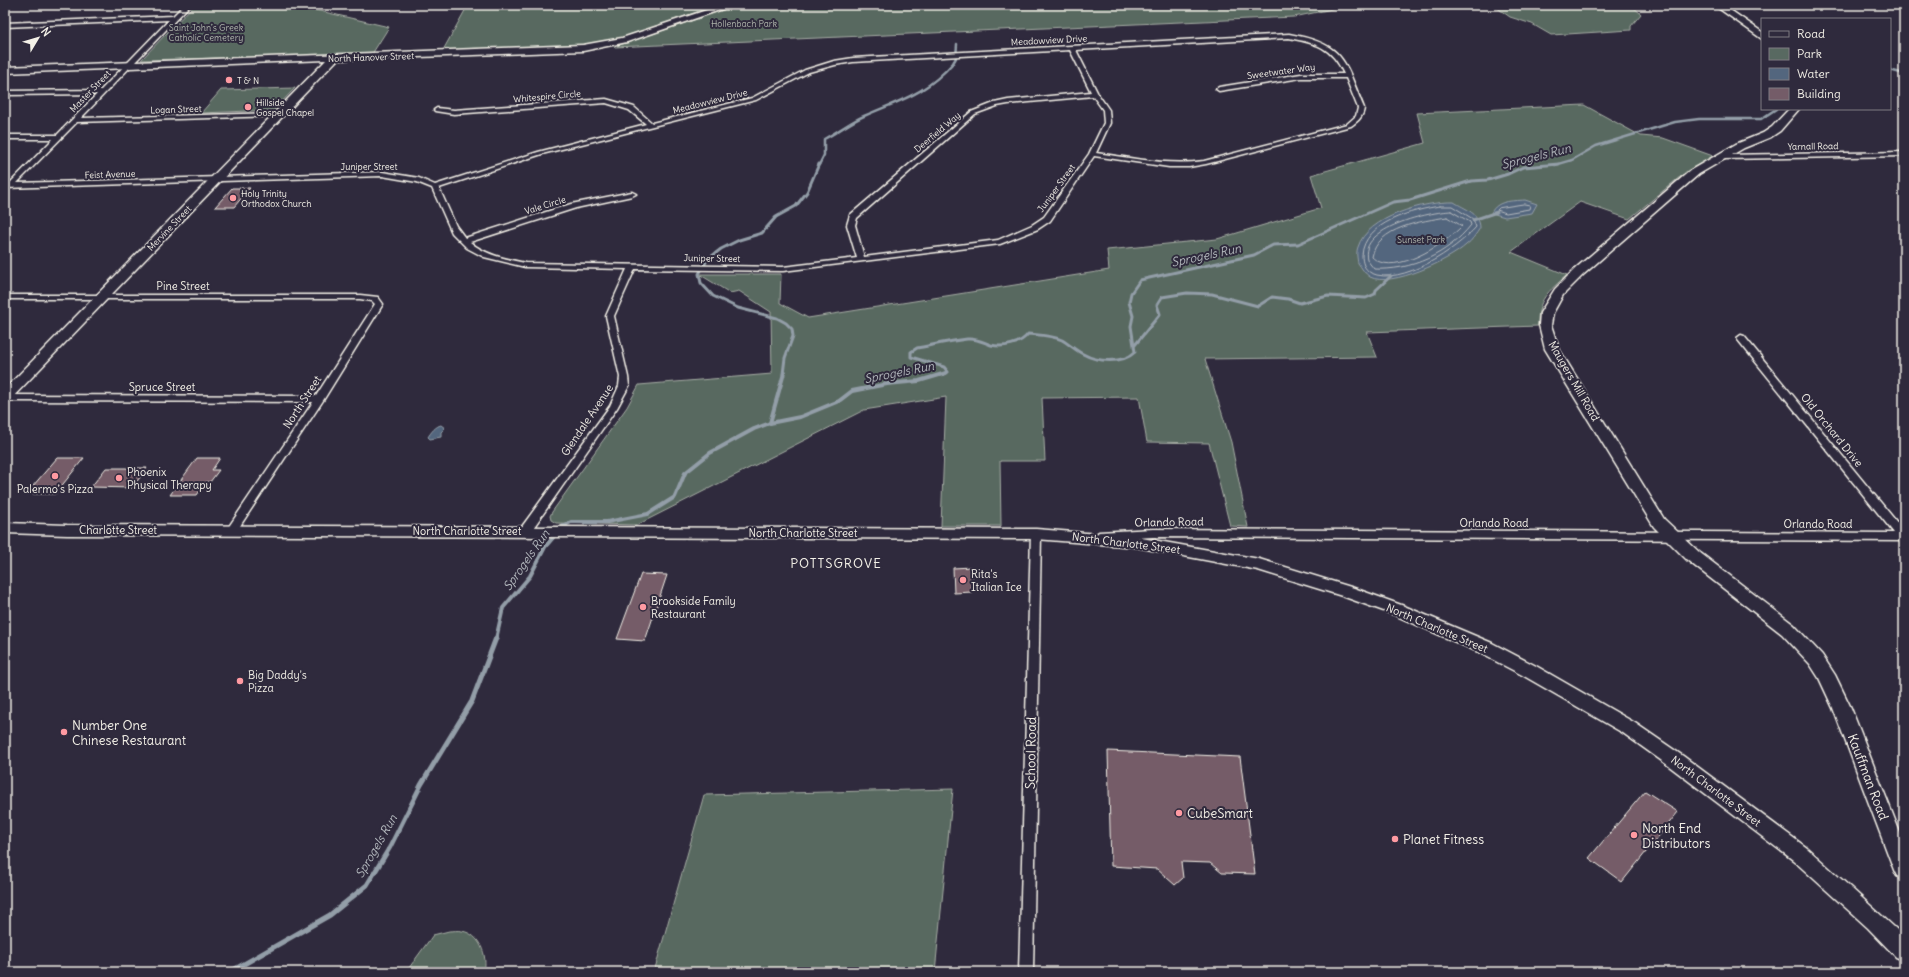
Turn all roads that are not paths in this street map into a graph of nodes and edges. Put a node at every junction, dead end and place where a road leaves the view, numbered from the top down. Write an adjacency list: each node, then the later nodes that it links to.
1 (187, 5): 4 (street, Master Street)
2 (730, 5): 8 (street, North Hanover Street)
3 (1718, 5): 6 (street)
4 (175, 18): 5 (street); 9 (street, Master Street)
5 (5, 25)
6 (1761, 35)
7 (1072, 48): 11 (street, Meadowview Drive); 15 (street, Juniper Street); 20 (street, Meadowview Drive)
8 (333, 59): 9 (street, North Hanover Street); 18 (street, Mervine Street)
9 (128, 64): 10 (street, North Hanover Street); 13 (street, Master Street)
10 (5, 70)
11 (1347, 76): 12 (street, Sweetwater Way); 23 (street, Meadowview Drive)
12 (1219, 89)
13 (102, 92): 14 (street); 19 (street, Master Street)
14 (5, 93)
15 (1095, 94): 23 (street, Juniper Street); 31 (street, Deerfield Way)
16 (437, 110): 20 (street, Whitespire Circle)
17 (1793, 110): 25 (street, Maugers Mill Road)
18 (278, 115): 19 (street, Logan Street); 26 (street, Mervine Street)
19 (74, 120): 22 (street, Master Street)
20 (651, 126): 28 (street, Meadowview Drive)
21 (5, 137): 22 (street)
22 (60, 137): 27 (street, Master Street)
23 (1092, 154): 31 (street, Juniper Street)
24 (1904, 154): 25 (street, Yarnall Road)
25 (1723, 157): 43 (street, Maugers Mill Road)
26 (215, 180): 27 (street, Feist Avenue); 28 (street, Juniper Street); 34 (street, Mervine Street)
27 (7, 187)
28 (435, 187): 30 (street, Juniper Street)
29 (632, 194): 30 (street, Vale Circle)
30 (465, 241): 32 (street, Juniper Street)
31 (861, 260): 32 (street, Juniper Street)
32 (632, 267): 41 (street, Glendale Avenue)
33 (5, 297): 34 (street, Pine Street)
34 (102, 297): 35 (street, Pine Street); 37 (street, Mervine Street)
35 (360, 297): 38 (street, North Street)
36 (1741, 338): 45 (street, Old Orchard Drive)
37 (5, 398): 38 (street, Spruce Street)
38 (319, 399): 40 (street, North Street)
39 (5, 528): 40 (street, Charlotte Street)
40 (232, 530): 41 (street, North Charlotte Street)
41 (525, 531): 42 (street, North Charlotte Street)
42 (1036, 534): 44 (street, North Charlotte Street); 49 (street, School Road)
43 (1670, 536): 44 (street, Orlando Road); 45 (street, Orlando Road); 46 (street, Maugers Mill Road)
44 (1083, 537): 48 (street, North Charlotte Street)
45 (1904, 537)
46 (1830, 684): 47 (street, Kauffman Road)
47 (1904, 870)
48 (1904, 950)
49 (1026, 972)

